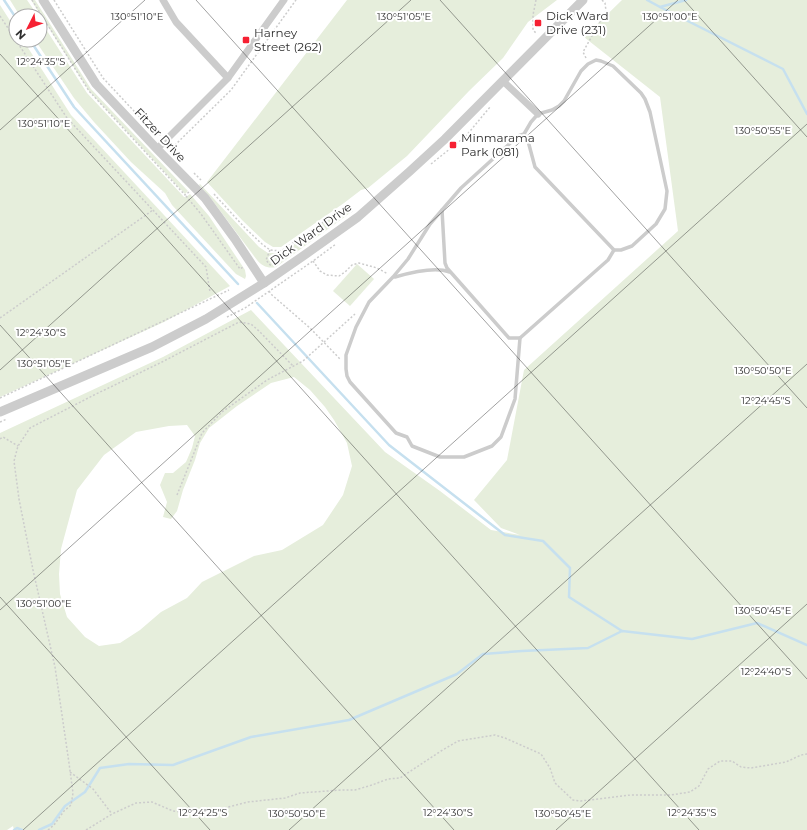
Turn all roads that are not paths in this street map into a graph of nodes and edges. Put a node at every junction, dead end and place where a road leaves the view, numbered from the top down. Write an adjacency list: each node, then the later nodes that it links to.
1 (43, 0): 9 (street, Fitzer Drive)
2 (163, 0): 5 (street)
3 (284, 0): 5 (street)
4 (583, 0): 6 (street, Dick Ward Drive)
5 (228, 78): 9 (street)
6 (503, 80): 7 (street); 14 (street, Dick Ward Drive)
7 (538, 114): 8 (lane); 11 (lane)
8 (524, 134): 10 (lane); 11 (lane)
9 (157, 149): 14 (street, Fitzer Drive)
10 (442, 210): 12 (lane); 13 (lane)
11 (614, 250): 15 (lane)
12 (450, 272): 13 (lane); 15 (lane)
13 (393, 277): 15 (lane)
14 (264, 283): 16 (street, Dick Ward Drive)
15 (520, 338)
16 (0, 412)

